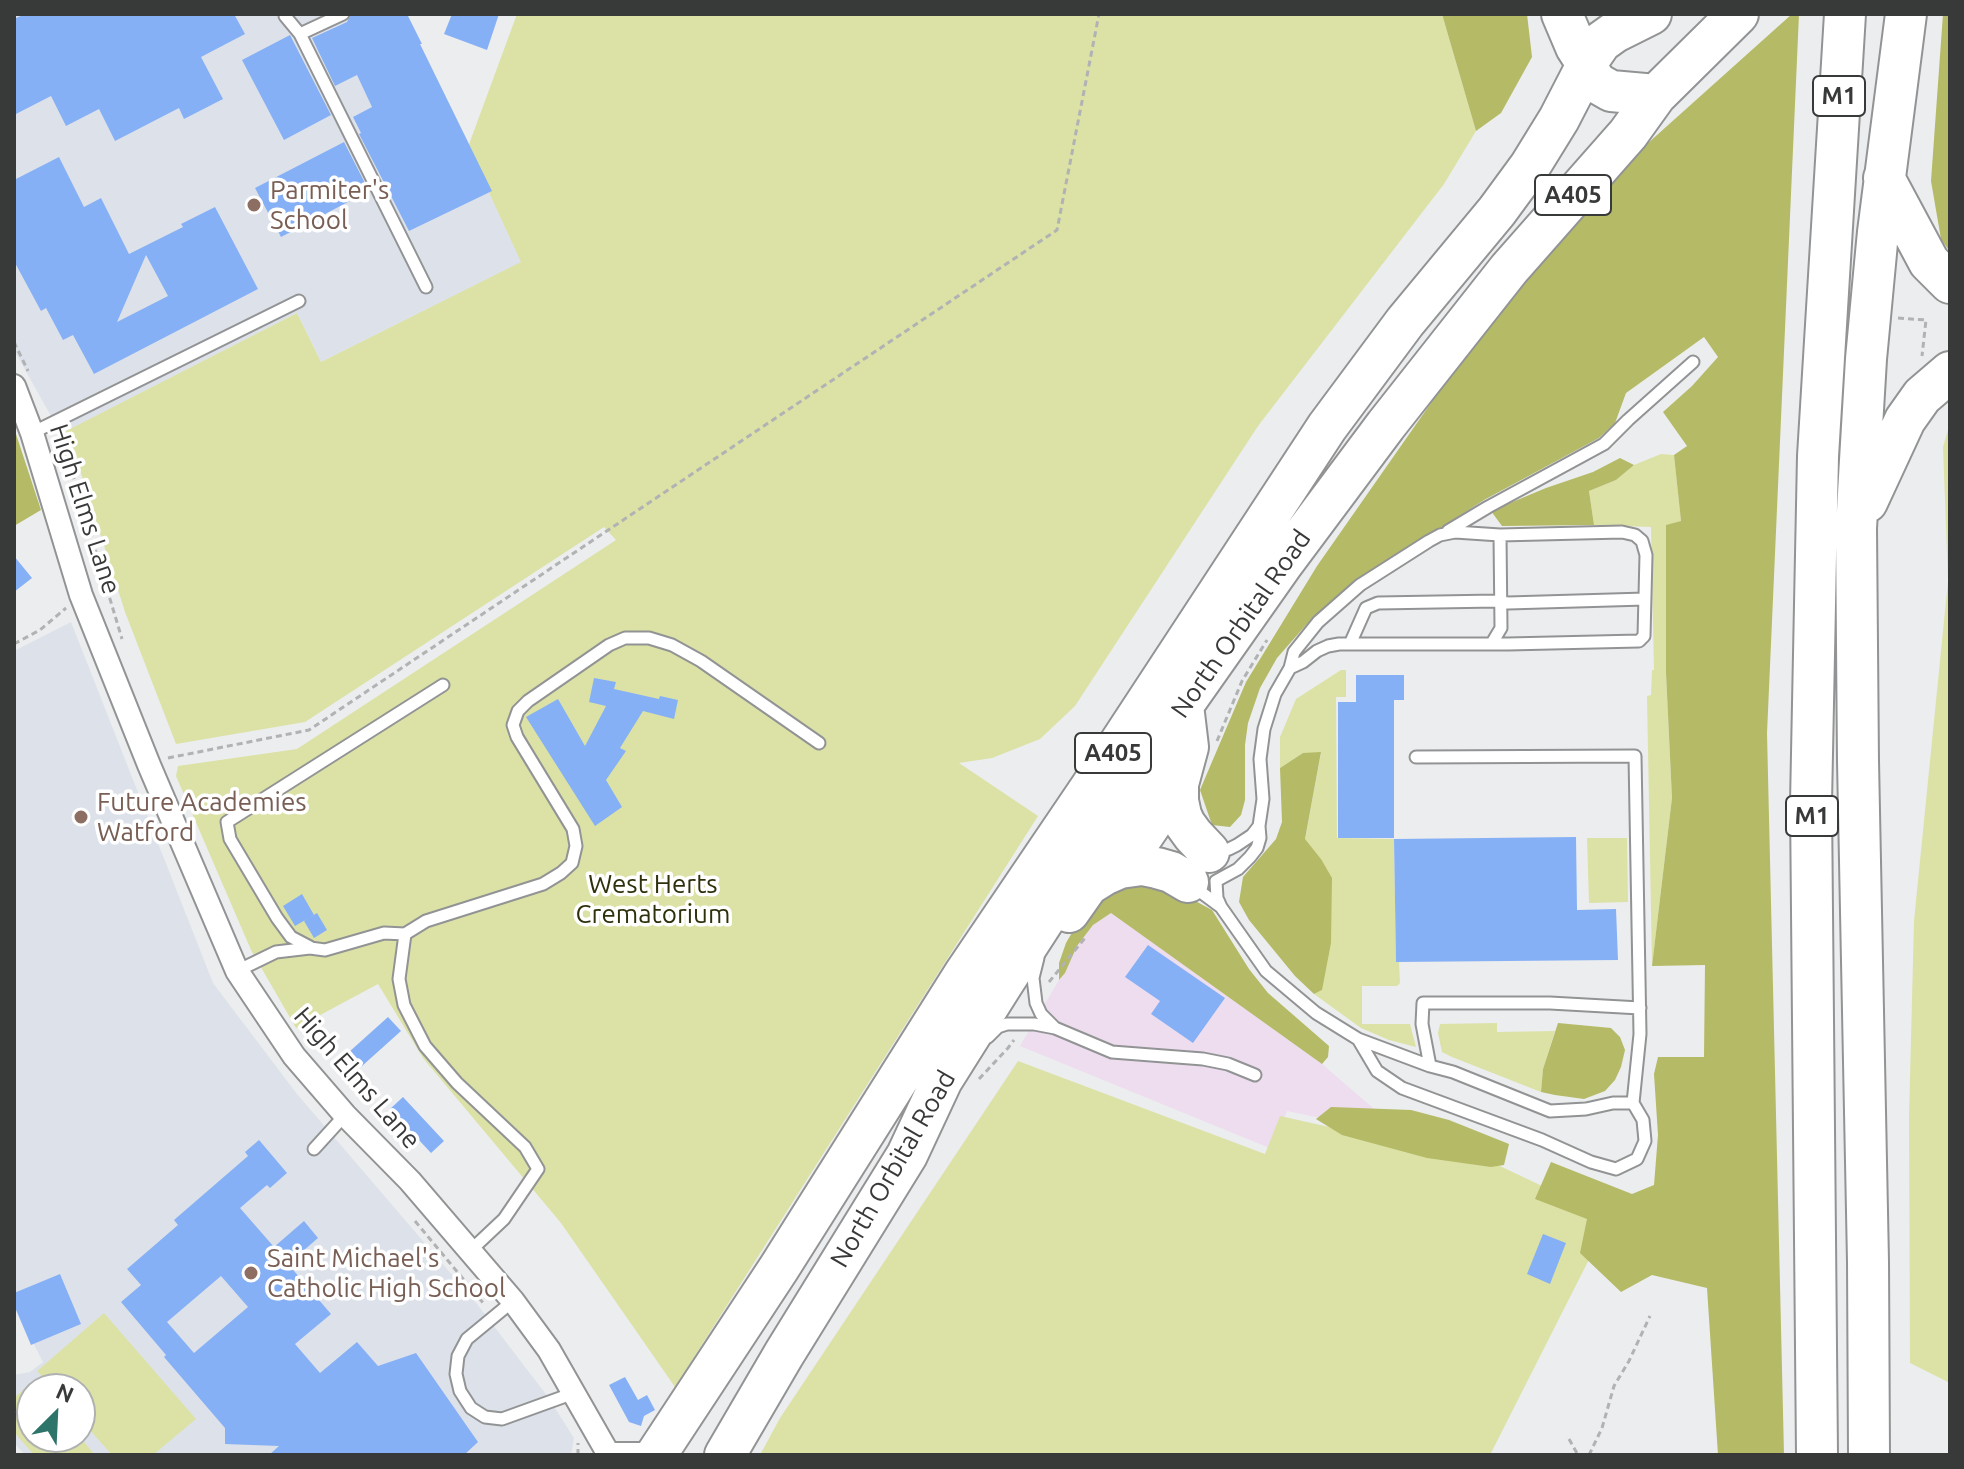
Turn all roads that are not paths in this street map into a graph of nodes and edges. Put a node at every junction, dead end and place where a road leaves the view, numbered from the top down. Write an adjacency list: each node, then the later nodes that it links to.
1 (287, 14): 9 (lane)
2 (343, 14): 9 (lane)
3 (1562, 14): 10 (highway)
4 (1738, 14): 11 (highway, North Orbital Road / A405)
5 (1829, 14): 12 (highway, M1)
6 (1845, 14): 12 (highway, M1)
7 (1906, 14): 13 (highway, M1)
8 (1624, 17): 10 (highway, North Orbital Road / A405)
9 (300, 34): 15 (lane)
10 (1587, 64): 11 (highway); 56 (highway, North Orbital Road / A405)
11 (1656, 95): 30 (highway, North Orbital Road / A405)
12 (1834, 177): 58 (highway, M1)
13 (1884, 178): 14 (highway); 21 (highway, M1)
14 (1950, 283)
15 (426, 287)
16 (299, 301): 20 (lane)
17 (1693, 362): 22 (lane)
18 (1936, 368): 21 (highway, M1)
19 (14, 386): 20 (street, High Elms Lane)
20 (32, 433): 41 (street, High Elms Lane)
21 (1856, 528): 59 (highway, M1)
22 (1440, 535): 23 (lane); 28 (lane)
23 (1500, 535): 24 (lane); 25 (lane)
24 (1645, 599): 25 (lane); 26 (lane)
25 (1502, 603): 26 (lane); 27 (lane)
26 (1492, 643): 27 (lane)
27 (1350, 644): 28 (lane)
28 (1290, 668): 34 (lane)
29 (443, 685): 39 (lane)
30 (1183, 705): 33 (highway, A405); 51 (highway, North Orbital Road / A405)
31 (819, 743): 38 (lane)
32 (1416, 757): 42 (lane)
33 (1178, 784): 35 (highway); 36 (highway, A405)
34 (1259, 826): 36 (lane); 36 (lane)
35 (1120, 868): 36 (highway); 40 (highway, A405)
36 (1196, 870): 37 (lane); 37 (lane)
37 (1221, 907): 44 (lane)
38 (405, 934): 39 (lane); 52 (lane)
39 (310, 948): 41 (lane)
40 (1038, 957): 43 (lane); 45 (highway, A405)
41 (237, 971): 49 (street, High Elms Lane)
42 (1640, 1008): 46 (lane); 48 (lane)
43 (1055, 1028): 45 (lane); 47 (lane)
44 (1358, 1039): 46 (lane); 48 (lane)
45 (979, 1062): 51 (highway, A405)
46 (1430, 1066): 48 (lane)
47 (1255, 1075)
48 (1633, 1103)
49 (345, 1115): 50 (lane); 52 (street, High Elms Lane)
50 (314, 1149)
51 (907, 1155): 57 (highway, North Orbital Road / A405)
52 (470, 1251): 53 (street, High Elms Lane)
53 (513, 1301): 54 (street, High Elms Lane); 54 (lane)
54 (574, 1393): 55 (street, High Elms Lane)
55 (609, 1454): 56 (street, High Elms Lane)
56 (656, 1455)
57 (725, 1455)
58 (1817, 1455)
59 (1869, 1455)

